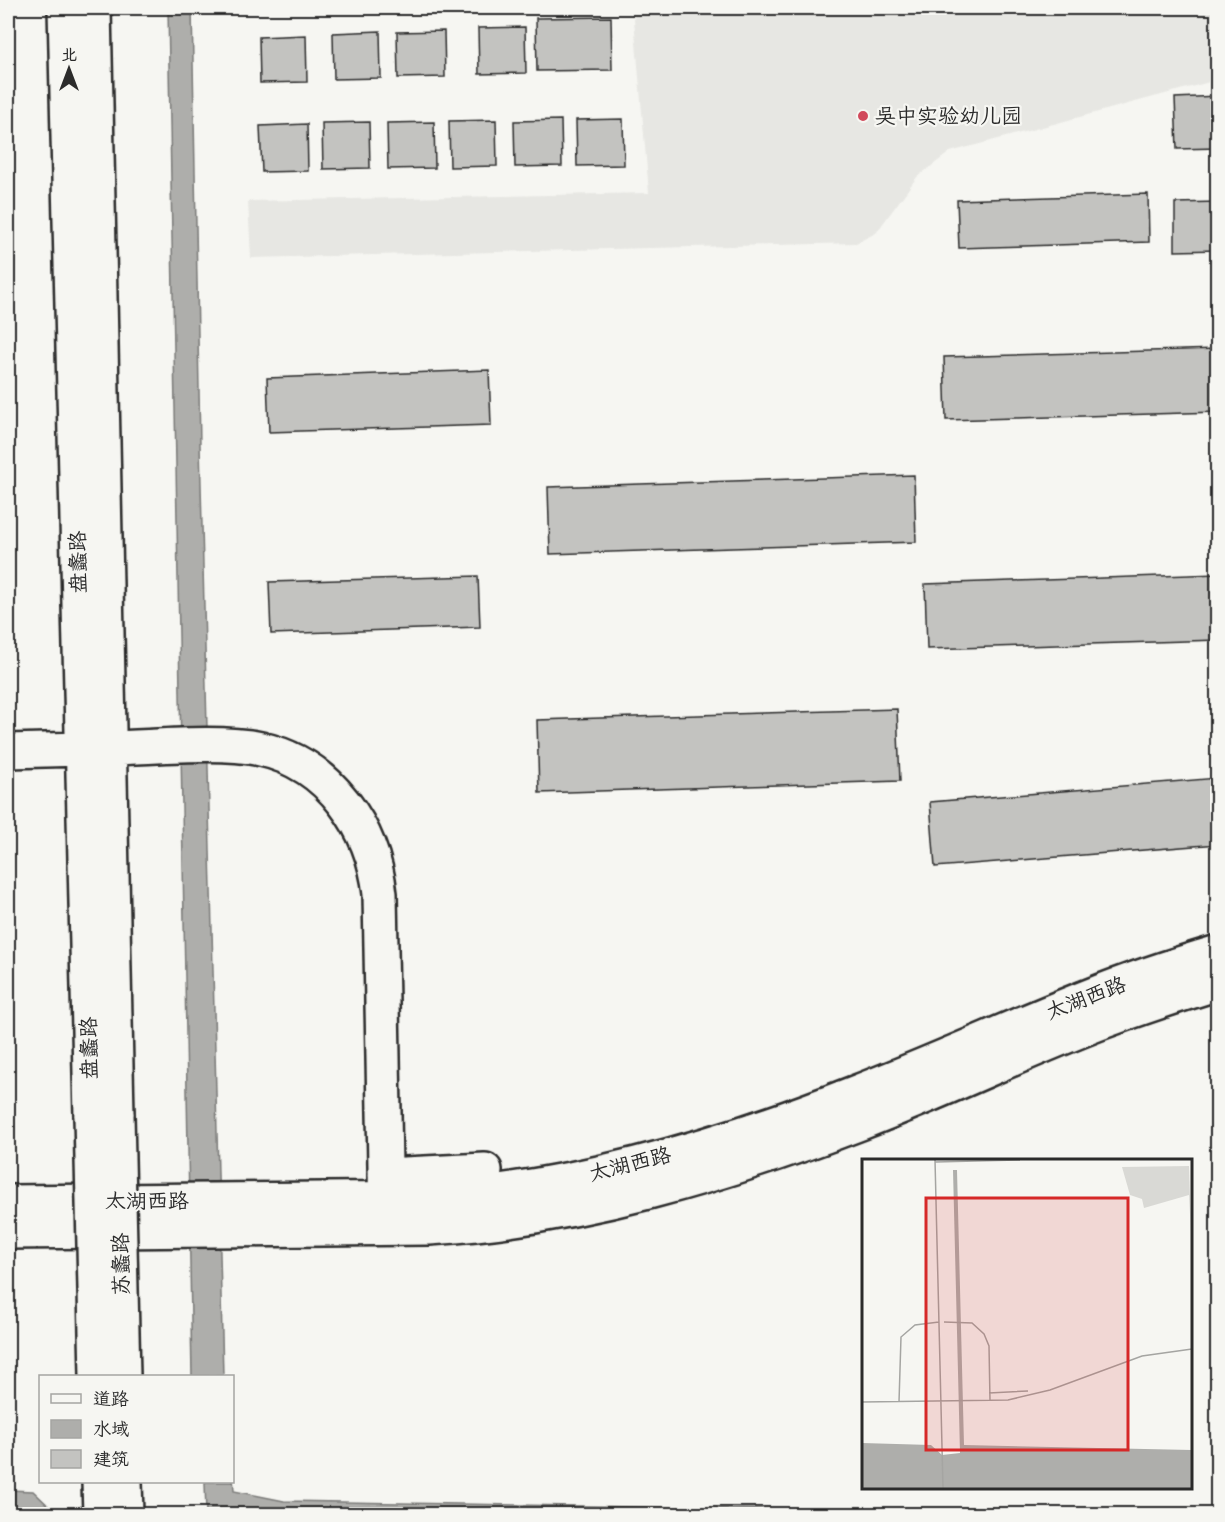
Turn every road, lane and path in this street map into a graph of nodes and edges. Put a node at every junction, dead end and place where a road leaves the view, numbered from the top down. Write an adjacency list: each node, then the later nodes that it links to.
1 (65, 8): 3 (main road, 盘蠡路)
2 (94, 8): 3 (main road, 盘蠡路)
3 (97, 748): 4 (main road); 7 (main road, 盘蠡路); 8 (main road)
4 (8, 751)
5 (1218, 952): 8 (main road, 太湖西路)
6 (1218, 983): 8 (main road, 太湖西路)
7 (104, 1115): 12 (main road, 苏蠡路, bridge); 13 (main road, 苏蠡路, bridge)
8 (386, 1201): 10 (main road, 太湖西路)
9 (8, 1202): 10 (main road, 太湖西路)
10 (179, 1216): 11 (main road, 太湖西路)
11 (8, 1232)
12 (97, 1375)
13 (123, 1375)
14 (99, 1483): 16 (main road)
15 (125, 1483): 17 (main road)
16 (100, 1515)
17 (126, 1515)

